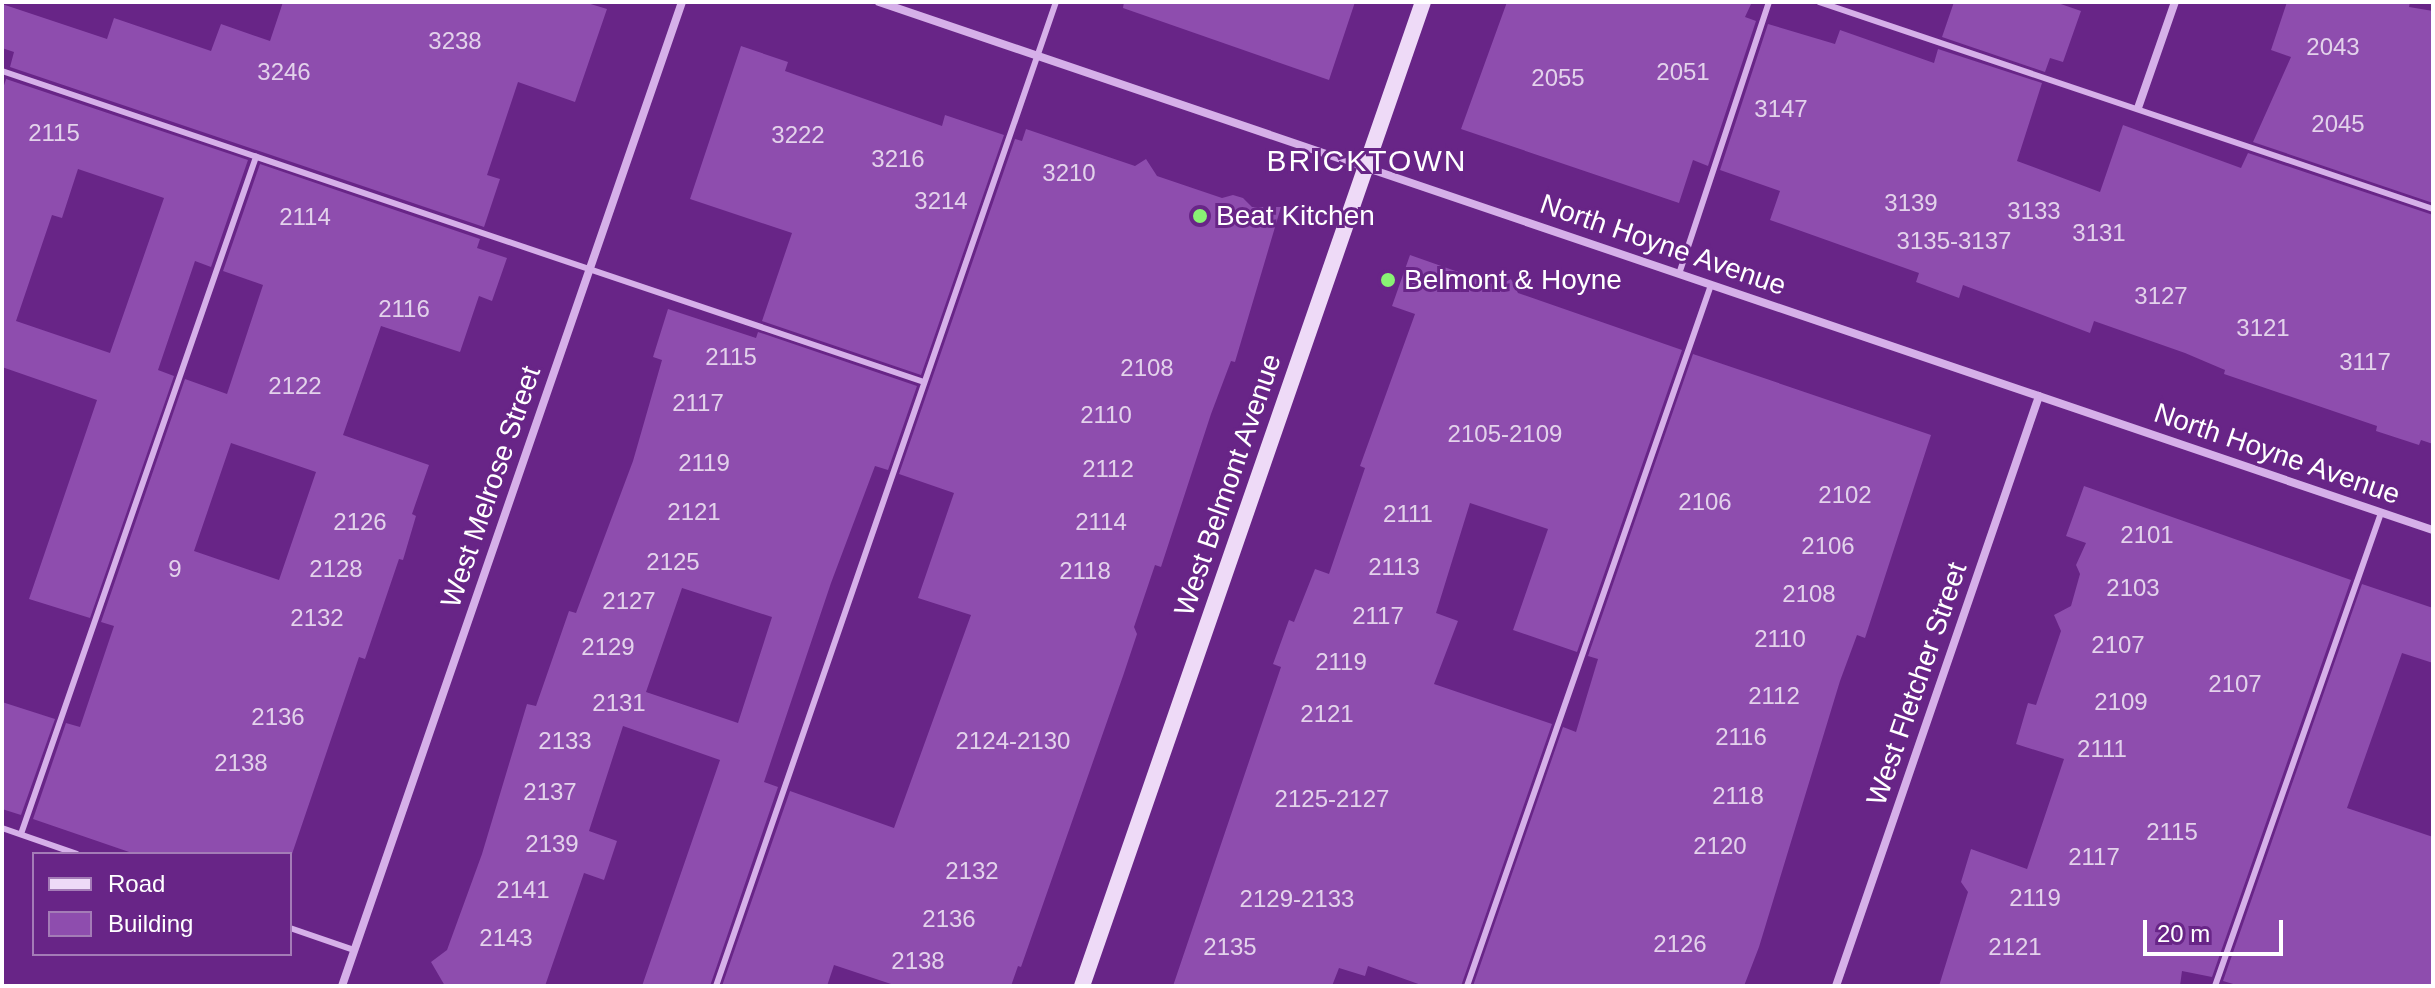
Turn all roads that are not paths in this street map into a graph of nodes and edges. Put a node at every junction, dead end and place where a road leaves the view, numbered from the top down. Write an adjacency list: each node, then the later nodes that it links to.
1 (682, 2): 14 (street, West Melrose Street)
2 (879, 2): 8 (street, North Hoyne Avenue)
3 (1056, 2): 8 (lane)
4 (1423, 2): 12 (main road, West Belmont Avenue)
5 (1769, 2): 15 (lane)
6 (1819, 2): 10 (lane)
7 (2175, 2): 10 (street)
8 (1037, 56): 12 (street, North Hoyne Avenue); 17 (lane)
9 (2, 71): 11 (lane)
10 (2138, 108): 13 (lane)
11 (256, 157): 14 (lane); 22 (lane)
12 (1366, 167): 15 (street, North Hoyne Avenue); 28 (main road, West Belmont Avenue)
13 (2433, 209)
14 (590, 269): 17 (lane); 25 (street, West Melrose Street)
15 (1679, 274): 16 (street, North Hoyne Avenue)
16 (1711, 285): 18 (street, North Hoyne Avenue); 29 (lane)
17 (924, 382): 27 (lane)
18 (2039, 396): 19 (street, North Hoyne Avenue); 30 (street, West Fletcher Street)
19 (2381, 513): 20 (street, North Hoyne Avenue); 31 (lane)
20 (2433, 530)
21 (2, 828): 22 (lane)
22 (21, 834): 23 (lane)
23 (71, 852)
24 (292, 929): 25 (lane)
25 (354, 950): 26 (street, West Melrose Street)
26 (342, 986)
27 (716, 986)
28 (1082, 986)
29 (1467, 986)
30 (1836, 986)
31 (2215, 986)

